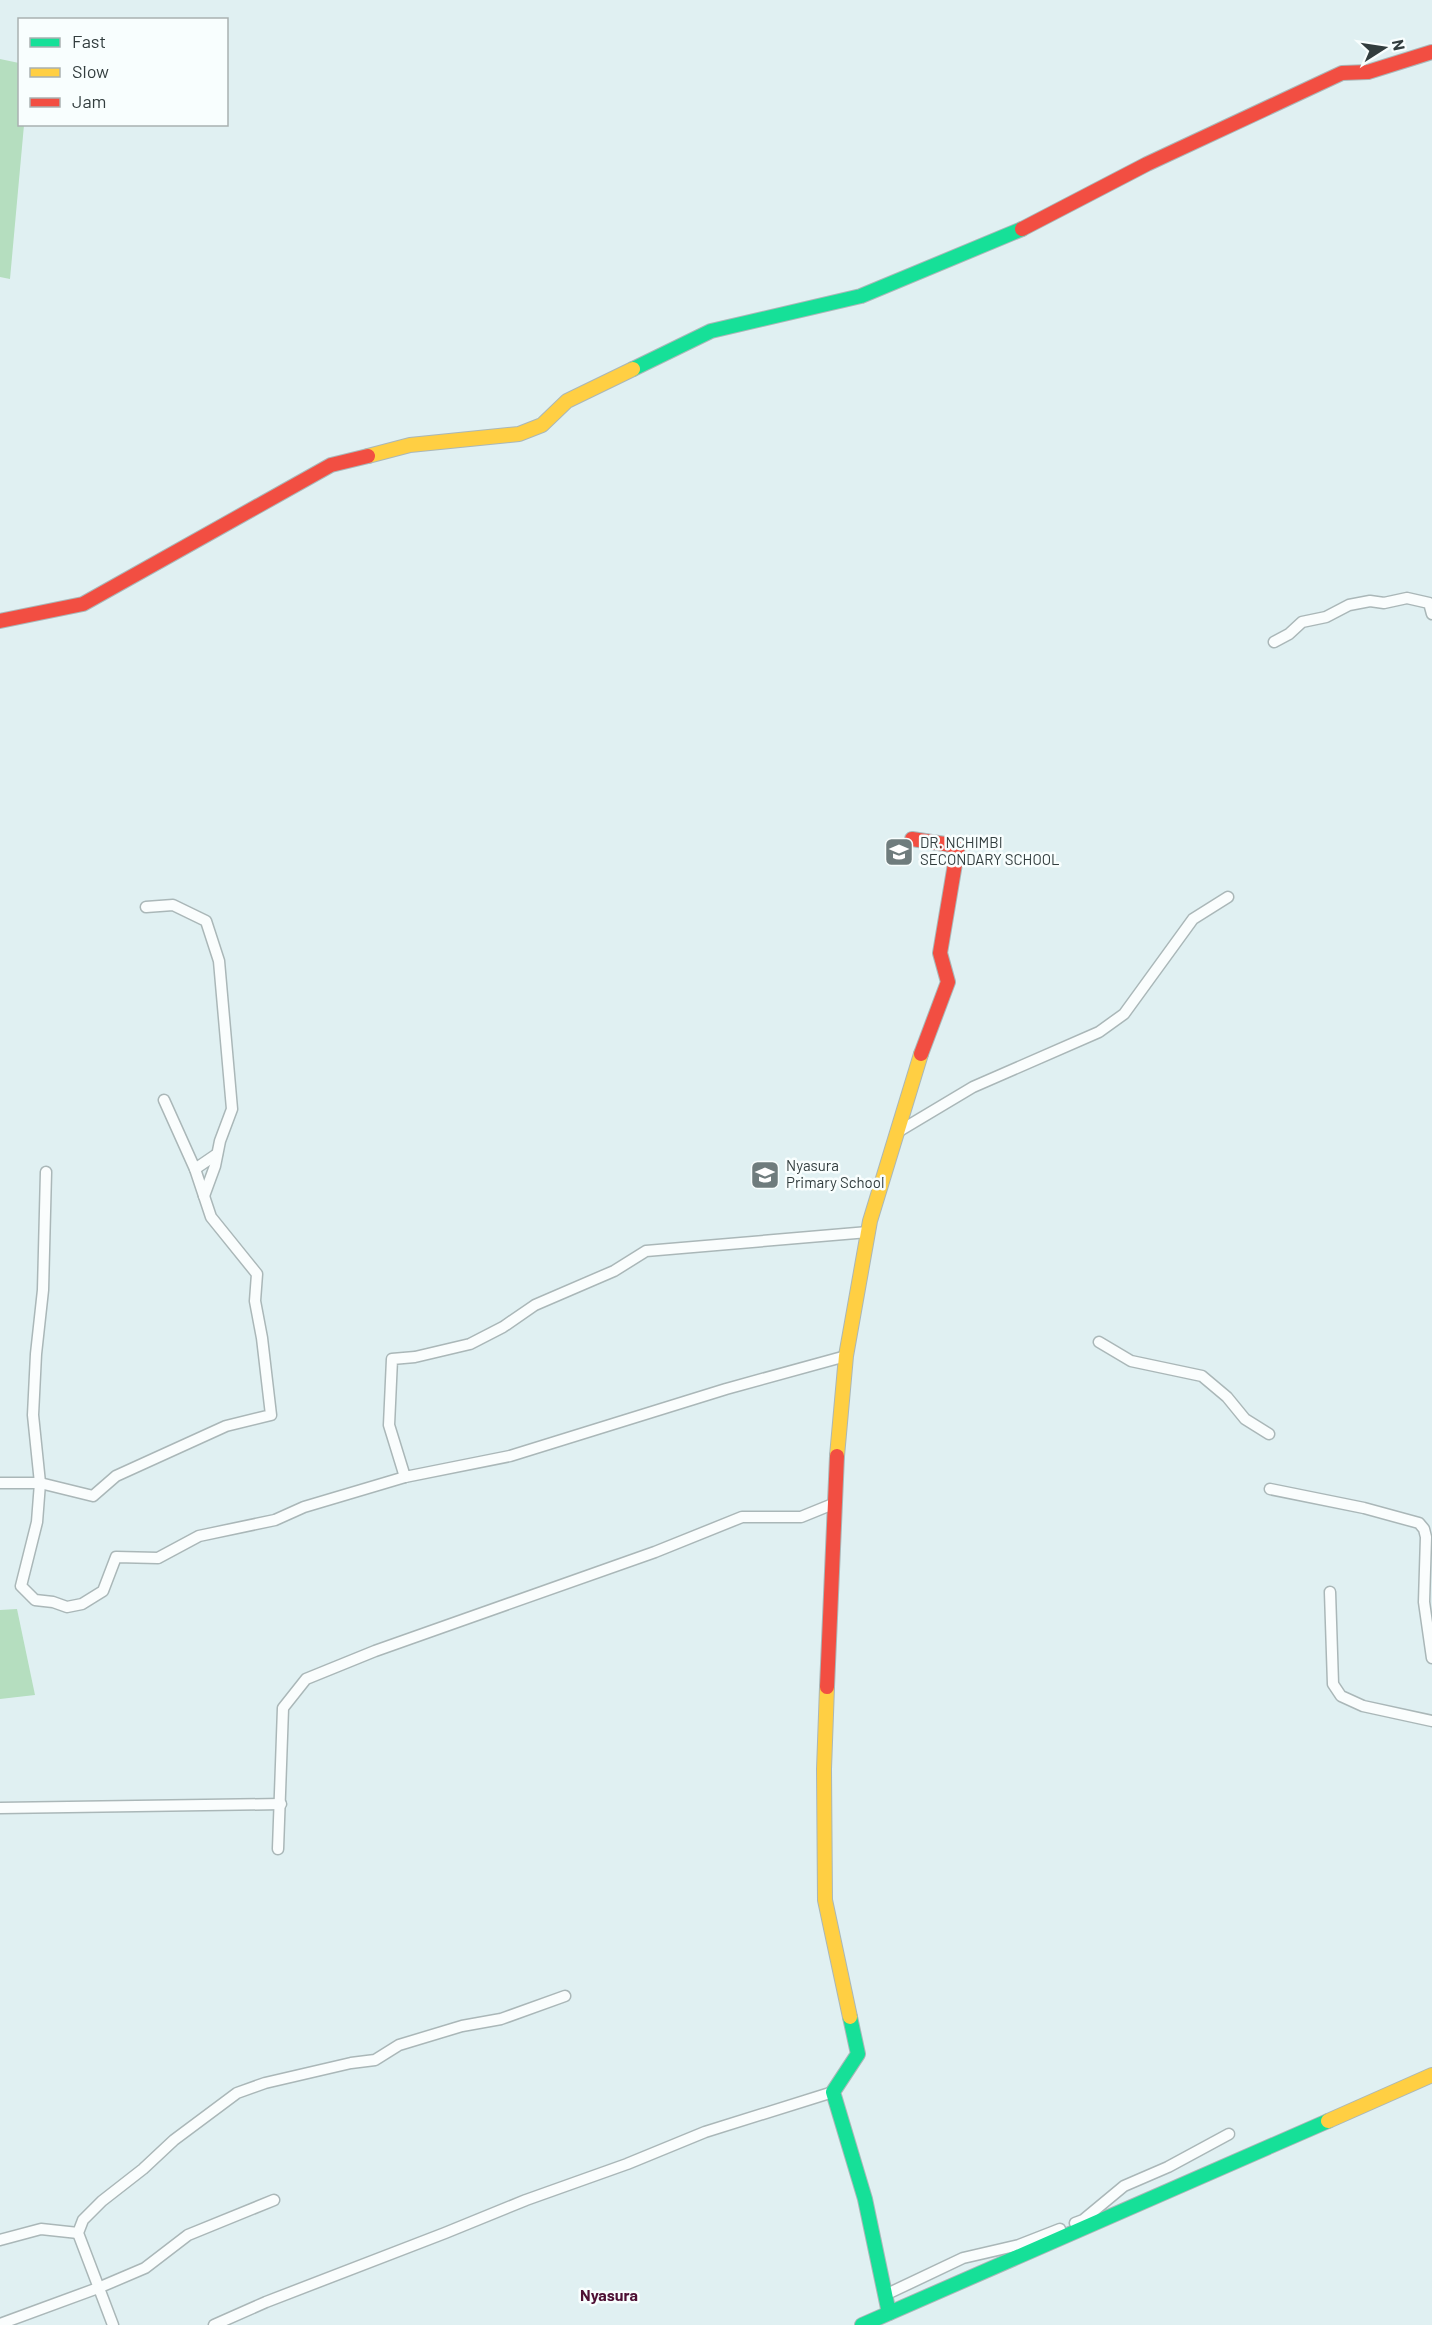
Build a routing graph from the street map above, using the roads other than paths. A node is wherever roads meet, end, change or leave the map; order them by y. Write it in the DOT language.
graph roads {
  1 [pos="1432,51"];
  2 [pos="1432,614"];
  3 [pos="0,621"];
  4 [pos="1274,642"];
  5 [pos="912,839"];
  6 [pos="1228,897"];
  7 [pos="146,907"];
  8 [pos="164,1100"];
  9 [pos="896,1133"];
  10 [pos="217,1154"];
  11 [pos="195,1169"];
  12 [pos="46,1172"];
  13 [pos="204,1196"];
  14 [pos="868,1232"];
  15 [pos="1099,1342"];
  16 [pos="846,1356"];
  17 [pos="1269,1434"];
  18 [pos="405,1477"];
  19 [pos="0,1483"];
  20 [pos="40,1483"];
  21 [pos="1270,1489"];
  22 [pos="833,1504"];
  23 [pos="1330,1592"];
  24 [pos="1432,1658"];
  25 [pos="1432,1721"];
  26 [pos="281,1804"];
  27 [pos="0,1808"];
  28 [pos="278,1849"];
  29 [pos="565,1996"];
  30 [pos="1432,2075"];
  31 [pos="833,2092"];
  32 [pos="1229,2134"];
  33 [pos="274,2200"];
  34 [pos="78,2234"];
  35 [pos="0,2240"];
  36 [pos="98,2288"];
  37 [pos="885,2295"];
  38 [pos="889,2313"];
  39 [pos="0,2324"];
  40 [pos="112,2325"];
  41 [pos="214,2325"];
  42 [pos="862,2325"];
  1 -- 3 [label="main road"];
  2 -- 4 [label="street"];
  5 -- 9 [label="main road"];
  6 -- 9 [label="street"];
  7 -- 10 [label="street"];
  8 -- 11 [label="street"];
  9 -- 14 [label="main road"];
  10 -- 11 [label="street"];
  10 -- 13 [label="street"];
  11 -- 13 [label="street"];
  12 -- 20 [label="street"];
  13 -- 20 [label="street"];
  14 -- 16 [label="main road"];
  14 -- 18 [label="street"];
  15 -- 17 [label="street"];
  16 -- 18 [label="street"];
  16 -- 22 [label="main road"];
  18 -- 20 [label="street"];
  19 -- 20 [label="street"];
  21 -- 24 [label="street"];
  22 -- 26 [label="street"];
  22 -- 31 [label="main road"];
  23 -- 25 [label="street"];
  26 -- 27 [label="street"];
  26 -- 28 [label="street"];
  29 -- 34 [label="street"];
  30 -- 38 [label="main road"];
  31 -- 37 [label="main road"];
  31 -- 41 [label="street"];
  32 -- 37 [label="street"];
  33 -- 36 [label="street"];
  34 -- 35 [label="street"];
  34 -- 36 [label="street"];
  36 -- 39 [label="street"];
  36 -- 40 [label="street"];
  37 -- 38 [label="main road"];
  38 -- 42 [label="main road"];
}
